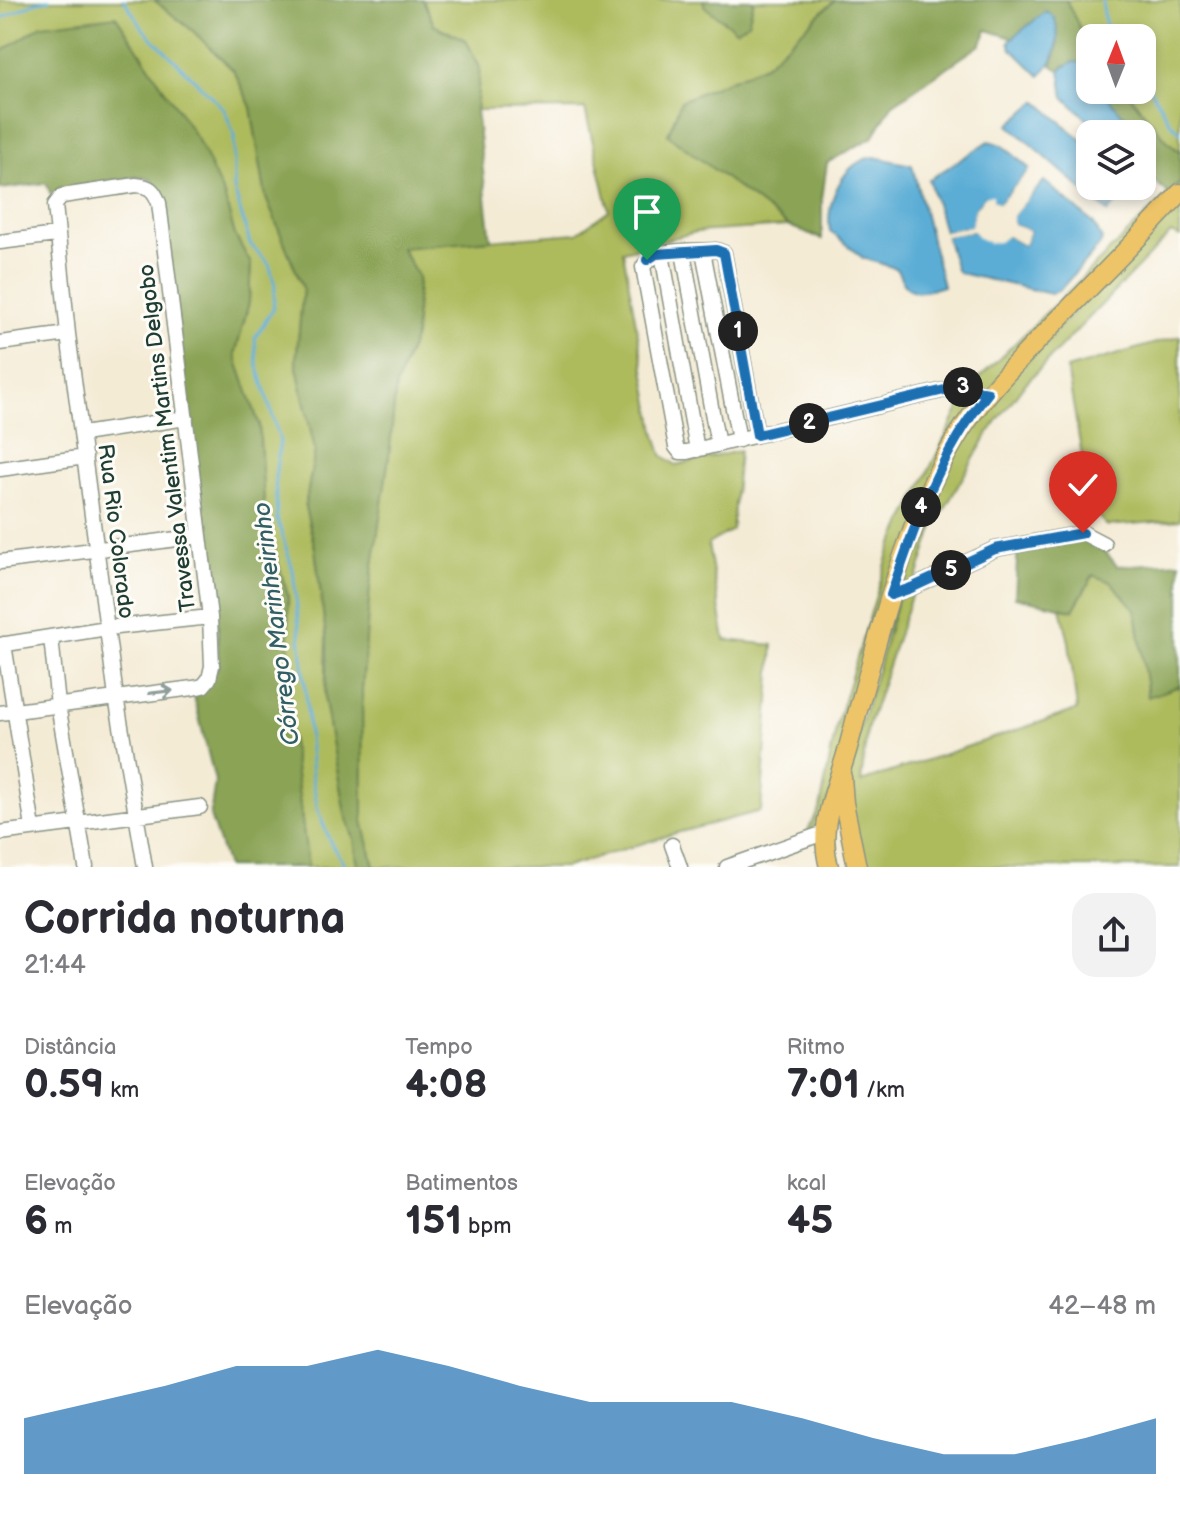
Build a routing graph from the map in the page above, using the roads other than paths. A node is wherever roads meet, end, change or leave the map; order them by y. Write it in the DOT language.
graph roads {
  1 [pos="155,192"];
  2 [pos="1180,193"];
  3 [pos="56,235"];
  4 [pos="0,242"];
  5 [pos="703,251"];
  6 [pos="683,252"];
  7 [pos="662,254"];
  8 [pos="68,334"];
  9 [pos="0,343"];
  10 [pos="988,393"];
  11 [pos="186,418"];
  12 [pos="83,434"];
  13 [pos="757,435"];
  14 [pos="739,440"];
  15 [pos="718,445"];
  16 [pos="697,450"];
  17 [pos="85,457"];
  18 [pos="0,469"];
  19 [pos="200,536"];
  20 [pos="1104,544"];
  21 [pos="97,549"];
  22 [pos="0,562"];
  23 [pos="891,595"];
  24 [pos="210,617"];
  25 [pos="107,628"];
  26 [pos="51,637"];
  27 [pos="2,644"];
  28 [pos="116,697"];
  29 [pos="58,705"];
  30 [pos="7,712"];
  31 [pos="843,766"];
  32 [pos="200,807"];
  33 [pos="137,814"];
  34 [pos="79,823"];
  35 [pos="33,828"];
  36 [pos="0,833"];
  37 [pos="824,833"];
  38 [pos="672,845"];
  39 [pos="751,863"];
  40 [pos="86,867"];
  41 [pos="145,867"];
  42 [pos="680,867"];
  43 [pos="727,867"];
  44 [pos="829,867"];
  45 [pos="857,867"];
  1 -- 3 [label="street, Rua Rio Colorado"];
  1 -- 11 [label="street, Travessa Valentim Martins Delgobo"];
  2 -- 10 [label="main road"];
  3 -- 4 [label="street"];
  3 -- 8 [label="street, Rua Rio Colorado"];
  5 -- 6 [label="street"];
  5 -- 13 [label="street"];
  5 -- 14 [label="street"];
  6 -- 7 [label="street"];
  6 -- 15 [label="street"];
  7 -- 16 [label="street"];
  7 -- 16 [label="street"];
  8 -- 9 [label="street"];
  8 -- 12 [label="street, Rua Rio Colorado"];
  10 -- 13 [label="street"];
  10 -- 23 [label="main road"];
  11 -- 12 [label="street"];
  11 -- 19 [label="street, Travessa Valentim Martins Delgobo"];
  12 -- 17 [label="street, Rua Rio Colorado"];
  13 -- 14 [label="street"];
  14 -- 15 [label="street"];
  15 -- 16 [label="street"];
  17 -- 18 [label="street"];
  17 -- 21 [label="street, Rua Rio Colorado"];
  19 -- 21 [label="street"];
  19 -- 24 [label="street, Travessa Valentim Martins Delgobo"];
  20 -- 23 [label="street"];
  21 -- 22 [label="street"];
  21 -- 25 [label="street, Rua Rio Colorado"];
  23 -- 31 [label="main road"];
  24 -- 25 [label="street"];
  28 -- 24 [label="street, Travessa Valentim Martins Delgobo, one-way"];
  25 -- 26 [label="street"];
  25 -- 28 [label="street, Rua Rio Colorado"];
  26 -- 27 [label="street"];
  26 -- 29 [label="street"];
  27 -- 30 [label="street"];
  28 -- 29 [label="street"];
  28 -- 33 [label="street, Rua Rio Colorado"];
  29 -- 30 [label="street"];
  29 -- 34 [label="street"];
  30 -- 35 [label="street"];
  31 -- 37 [label="main road"];
  31 -- 45 [label="main road"];
  32 -- 33 [label="street"];
  33 -- 34 [label="street"];
  33 -- 41 [label="street, Rua Rio Colorado"];
  34 -- 35 [label="street"];
  34 -- 40 [label="street"];
  35 -- 36 [label="street"];
  37 -- 39 [label="street"];
  37 -- 44 [label="main road"];
  38 -- 42 [label="street"];
  39 -- 43 [label="street"];
}
